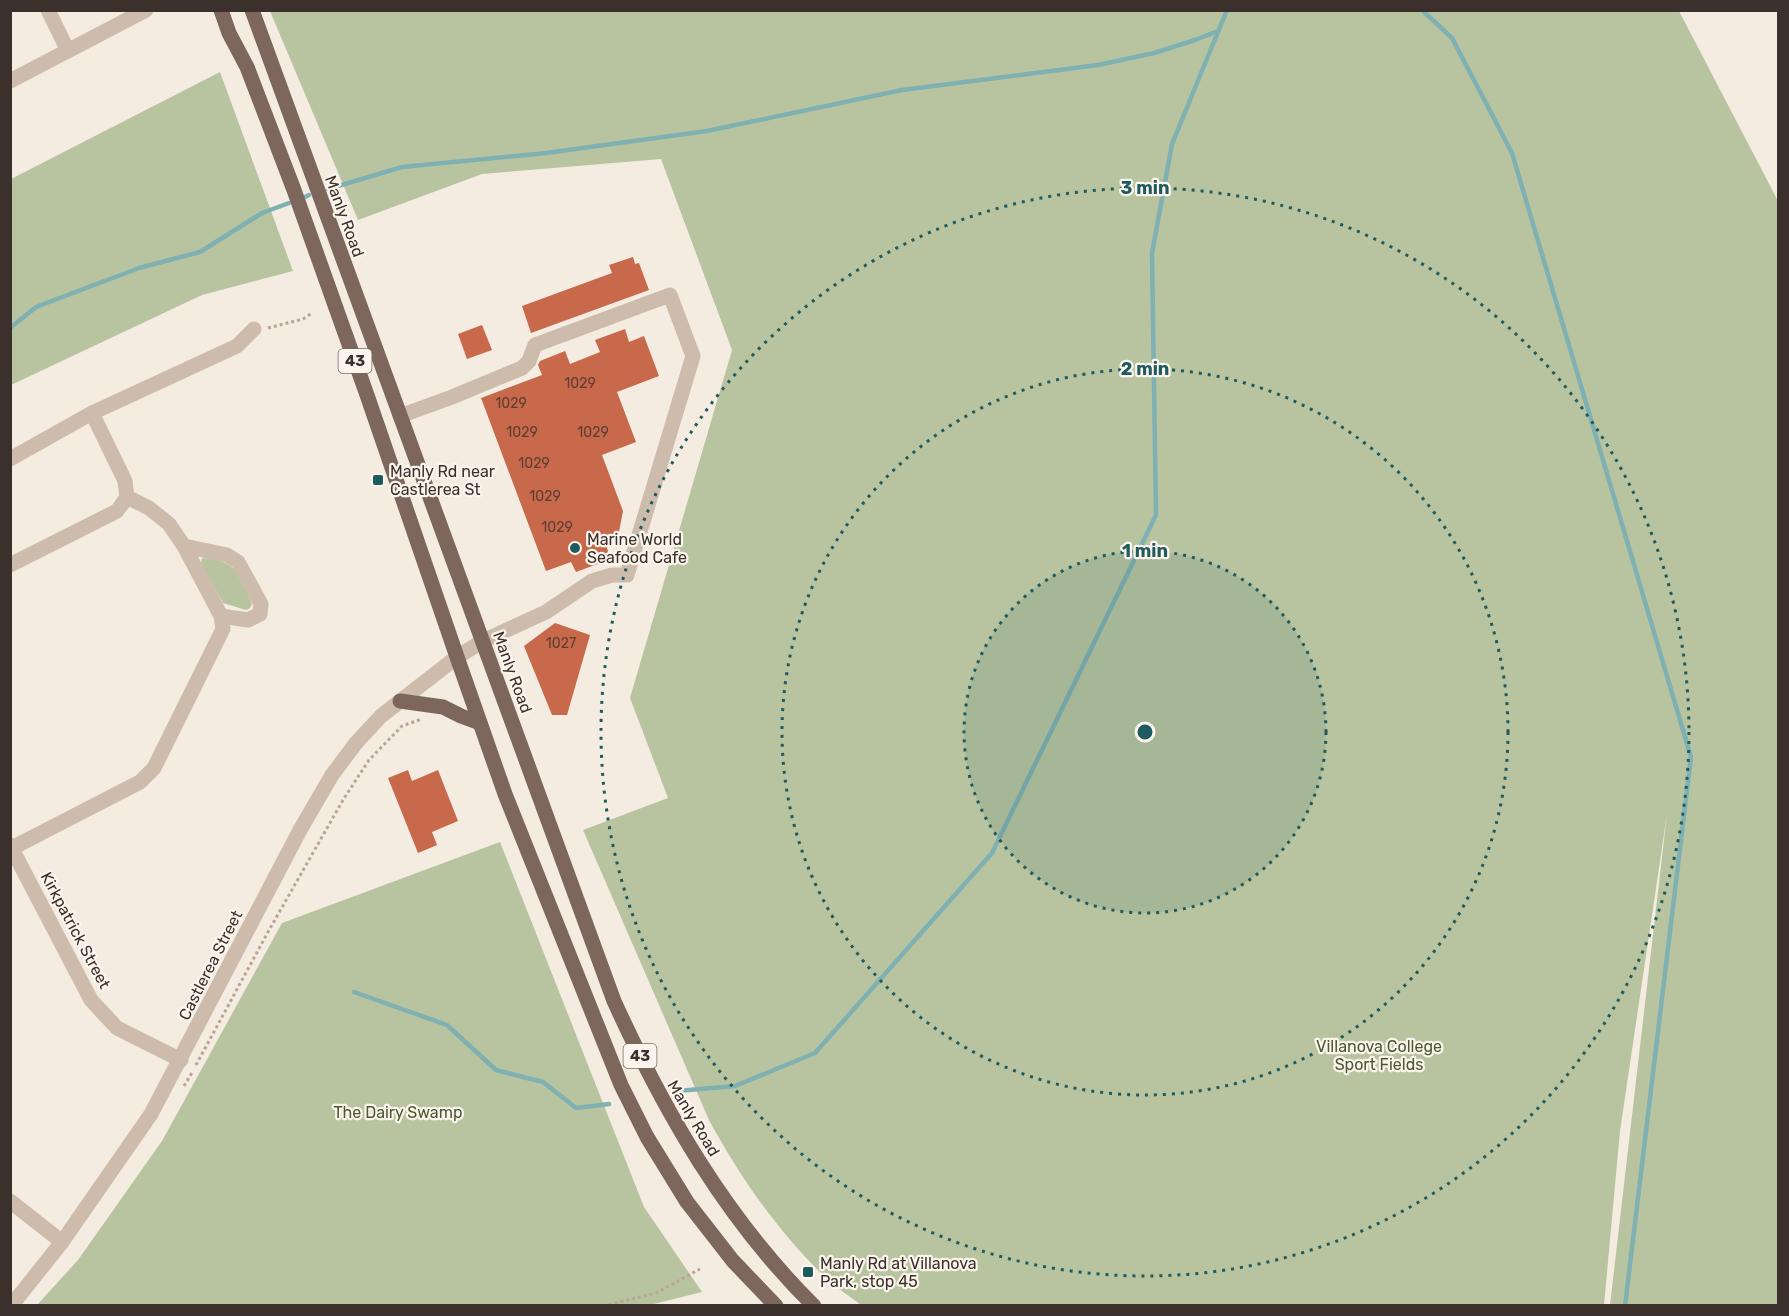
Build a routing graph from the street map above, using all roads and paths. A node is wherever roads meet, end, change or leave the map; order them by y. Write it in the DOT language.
graph roads {
  1 [pos="48,10"];
  2 [pos="146,10"];
  3 [pos="221,10"];
  4 [pos="252,10"];
  5 [pos="68,51"];
  6 [pos="10,81"];
  7 [pos="312,314"];
  8 [pos="254,329"];
  9 [pos="92,413"];
  10 [pos="399,416"];
  11 [pos="10,459"];
  12 [pos="127,497"];
  13 [pos="184,546"];
  14 [pos="10,565"];
  15 [pos="221,616"];
  16 [pos="483,641"];
  17 [pos="457,657"];
  18 [pos="400,701"];
  19 [pos="425,719"];
  20 [pos="480,723"];
  21 [pos="11,847"];
  22 [pos="181,1060"];
  23 [pos="179,1094"];
  24 [pos="10,1201"];
  25 [pos="62,1242"];
  26 [pos="700,1269"];
  27 [pos="11,1305"];
  28 [pos="603,1305"];
  29 [pos="776,1305"];
  30 [pos="814,1305"];
  1 -- 5 [label="street"];
  2 -- 5 [label="street"];
  3 -- 17 [label="main road, 43"];
  4 -- 10 [label="main road, Manly Road / 43"];
  5 -- 6 [label="street"];
  7 -- 8 [label="path"];
  8 -- 9 [label="street"];
  9 -- 11 [label="street"];
  9 -- 12 [label="street"];
  10 -- 16 [label="main road, Manly Road / 43"];
  10 -- 16 [label="street, Castlerea Street"];
  12 -- 13 [label="street"];
  12 -- 14 [label="street"];
  13 -- 15 [label="street"];
  13 -- 15 [label="street"];
  15 -- 21 [label="street"];
  16 -- 17 [label="street, Castlerea Street"];
  16 -- 30 [label="main road, Manly Road / 43"];
  17 -- 18 [label="street, Castlerea Street"];
  17 -- 20 [label="main road, 43"];
  18 -- 20 [label="main road"];
  18 -- 22 [label="street, Castlerea Street"];
  19 -- 23 [label="path"];
  20 -- 29 [label="main road, 43"];
  21 -- 22 [label="street, Kirkpatrick Street"];
  22 -- 25 [label="street, Castlerea Street"];
  24 -- 25 [label="street"];
  25 -- 27 [label="street, Castlerea Street"];
  26 -- 28 [label="path"];
}
